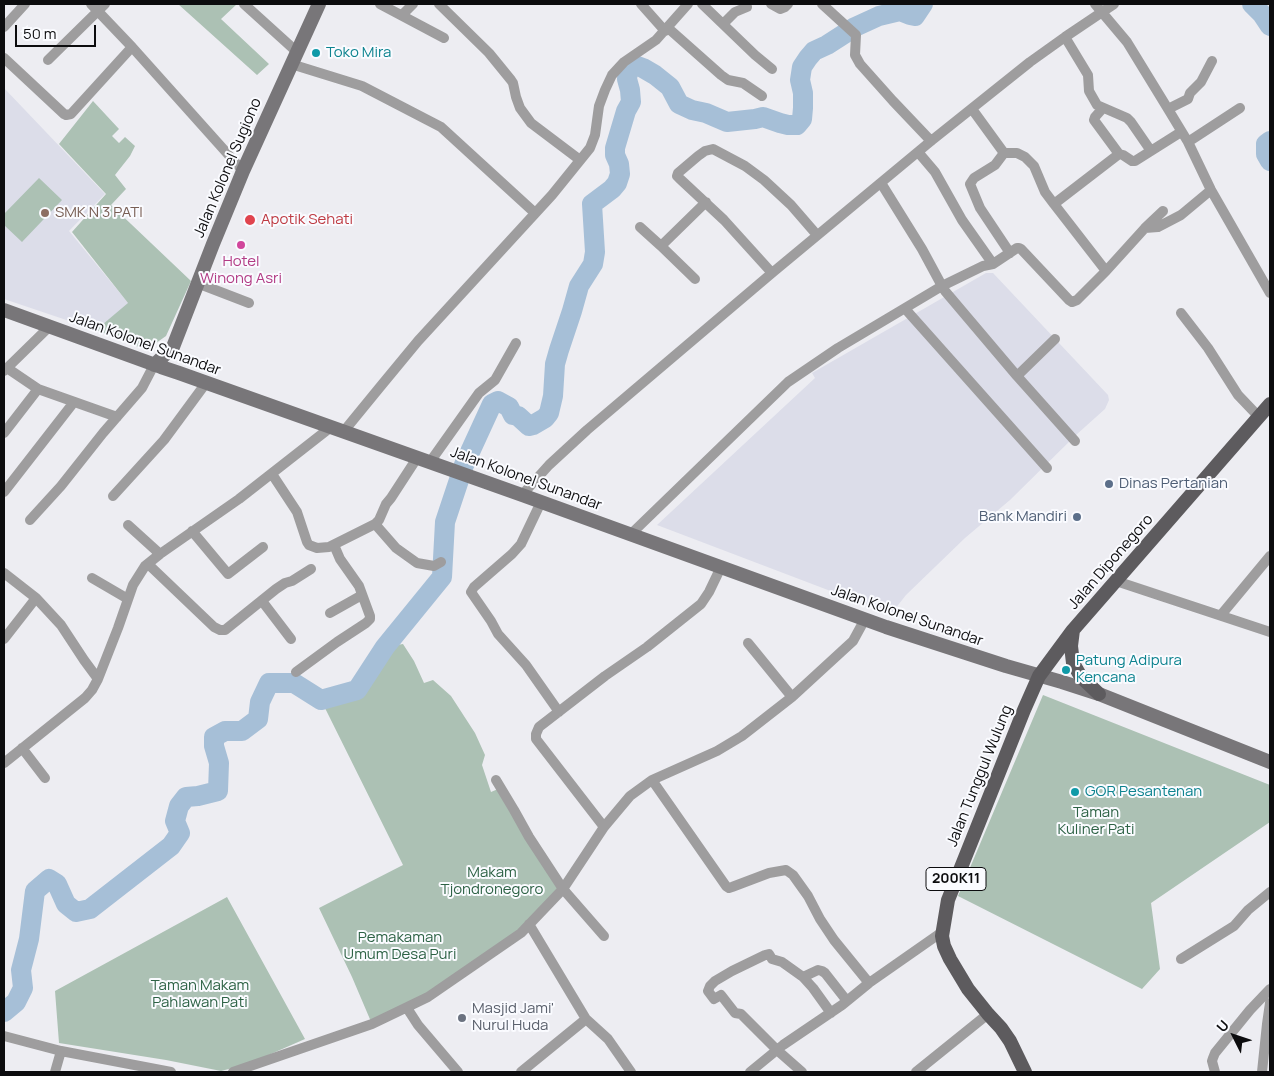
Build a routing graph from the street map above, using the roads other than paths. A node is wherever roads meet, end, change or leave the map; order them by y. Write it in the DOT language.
graph roads {
  1 [pos="25,4"];
  2 [pos="244,4"];
  3 [pos="319,4"];
  4 [pos="380,4"];
  5 [pos="413,4"];
  6 [pos="439,4"];
  7 [pos="641,4"];
  8 [pos="688,4"];
  9 [pos="702,4"];
  10 [pos="771,4"];
  11 [pos="788,4"];
  12 [pos="822,4"];
  13 [pos="1095,4"];
  14 [pos="1114,4"];
  15 [pos="98,6"];
  16 [pos="747,7"];
  17 [pos="1102,12"];
  18 [pos="402,15"];
  19 [pos="723,24"];
  20 [pos="4,27"];
  21 [pos="666,30"];
  22 [pos="1065,37"];
  23 [pos="444,38"];
  24 [pos="132,47"];
  25 [pos="4,58"];
  26 [pos="294,58"];
  27 [pos="48,60"];
  28 [pos="1212,61"];
  29 [pos="772,69"];
  30 [pos="762,96"];
  31 [pos="1103,108"];
  32 [pos="1240,108"];
  33 [pos="972,109"];
  34 [pos="1168,109"];
  35 [pos="1181,132"];
  36 [pos="931,141"];
  37 [pos="1188,142"];
  38 [pos="1151,151"];
  39 [pos="918,152"];
  40 [pos="1004,153"];
  41 [pos="1119,154"];
  42 [pos="580,160"];
  43 [pos="244,171"];
  44 [pos="881,182"];
  45 [pos="1211,190"];
  46 [pos="706,202"];
  47 [pos="1054,204"];
  48 [pos="1163,211"];
  49 [pos="535,213"];
  50 [pos="640,227"];
  51 [pos="1145,228"];
  52 [pos="817,235"];
  53 [pos="661,246"];
  54 [pos="1010,253"];
  55 [pos="993,264"];
  56 [pos="1106,271"];
  57 [pos="772,273"];
  58 [pos="695,279"];
  59 [pos="197,283"];
  60 [pos="944,289"];
  61 [pos="1270,293"];
  62 [pos="249,303"];
  63 [pos="4,310"];
  64 [pos="908,312"];
  65 [pos="1181,313"];
  66 [pos="49,327"];
  67 [pos="1055,339"];
  68 [pos="516,343"];
  69 [pos="172,347"];
  70 [pos="154,365"];
  71 [pos="5,370"];
  72 [pos="179,373"];
  73 [pos="1017,376"];
  74 [pos="206,383"];
  75 [pos="38,389"];
  76 [pos="74,402"];
  77 [pos="1270,404"];
  78 [pos="117,417"];
  79 [pos="1259,417"];
  80 [pos="337,429"];
  81 [pos="4,433"];
  82 [pos="1075,440"];
  83 [pos="423,460"];
  84 [pos="1046,468"];
  85 [pos="272,474"];
  86 [pos="4,492"];
  87 [pos="522,495"];
  88 [pos="113,496"];
  89 [pos="541,502"];
  90 [pos="30,520"];
  91 [pos="375,524"];
  92 [pos="128,525"];
  93 [pos="192,531"];
  94 [pos="631,534"];
  95 [pos="334,545"];
  96 [pos="263,546"];
  97 [pos="160,554"];
  98 [pos="1270,556"];
  99 [pos="148,564"];
  100 [pos="434,564"];
  101 [pos="721,567"];
  102 [pos="311,569"];
  103 [pos="4,573"];
  104 [pos="92,578"];
  105 [pos="1116,581"];
  106 [pos="362,595"];
  107 [pos="36,598"];
  108 [pos="128,599"];
  109 [pos="262,601"];
  110 [pos="330,613"];
  111 [pos="1221,615"];
  112 [pos="865,619"];
  113 [pos="1073,630"];
  114 [pos="1270,632"];
  115 [pos="4,639"];
  116 [pos="291,640"];
  117 [pos="748,643"];
  118 [pos="296,672"];
  119 [pos="1039,676"];
  120 [pos="98,679"];
  121 [pos="1099,694"];
  122 [pos="792,697"];
  123 [pos="559,712"];
  124 [pos="22,748"];
  125 [pos="1270,762"];
  126 [pos="4,763"];
  127 [pos="45,778"];
  128 [pos="496,780"];
  129 [pos="652,780"];
  130 [pos="604,827"];
  131 [pos="563,889"];
  132 [pos="1270,892"];
  133 [pos="529,924"];
  134 [pos="942,932"];
  135 [pos="604,936"];
  136 [pos="1181,959"];
  137 [pos="804,977"];
  138 [pos="869,983"];
  139 [pos="1270,989"];
  140 [pos="847,1001"];
  141 [pos="1270,1003"];
  142 [pos="407,1008"];
  143 [pos="832,1013"];
  144 [pos="988,1014"];
  145 [pos="586,1019"];
  146 [pos="4,1036"];
  147 [pos="777,1050"];
  148 [pos="61,1051"];
  149 [pos="55,1072"];
  150 [pos="171,1072"];
  151 [pos="233,1072"];
  152 [pos="458,1072"];
  153 [pos="521,1072"];
  154 [pos="631,1072"];
  155 [pos="750,1072"];
  156 [pos="802,1072"];
  157 [pos="916,1072"];
  158 [pos="1025,1072"];
  159 [pos="1216,1072"];
  160 [pos="1262,1072"];
  1 -- 20 [label="street"];
  2 -- 26 [label="street"];
  3 -- 26 [label="main road, Jalan Kolonel Sugiono"];
  4 -- 18 [label="street"];
  5 -- 18 [label="street"];
  6 -- 42 [label="street"];
  7 -- 21 [label="street"];
  8 -- 21 [label="street"];
  9 -- 19 [label="street"];
  10 -- 11 [label="street"];
  12 -- 36 [label="street"];
  13 -- 17 [label="street"];
  14 -- 17 [label="street"];
  15 -- 24 [label="street"];
  15 -- 27 [label="street"];
  16 -- 19 [label="street"];
  17 -- 22 [label="street"];
  17 -- 34 [label="street"];
  18 -- 23 [label="street"];
  19 -- 29 [label="street"];
  21 -- 30 [label="street"];
  21 -- 42 [label="street"];
  22 -- 31 [label="street"];
  22 -- 33 [label="street"];
  24 -- 25 [label="street"];
  24 -- 43 [label="street"];
  26 -- 43 [label="main road, Jalan Kolonel Sugiono"];
  26 -- 49 [label="street"];
  28 -- 34 [label="street"];
  31 -- 38 [label="street"];
  31 -- 41 [label="street"];
  32 -- 37 [label="street"];
  33 -- 36 [label="street"];
  33 -- 40 [label="street"];
  34 -- 35 [label="street"];
  35 -- 37 [label="street"];
  35 -- 38 [label="street"];
  36 -- 39 [label="street"];
  37 -- 45 [label="street"];
  38 -- 41 [label="street"];
  39 -- 44 [label="street"];
  39 -- 55 [label="street"];
  40 -- 47 [label="street"];
  40 -- 54 [label="street"];
  41 -- 47 [label="street"];
  42 -- 49 [label="street"];
  43 -- 59 [label="main road, Jalan Kolonel Sugiono"];
  44 -- 52 [label="street"];
  44 -- 60 [label="street"];
  45 -- 51 [label="street"];
  45 -- 61 [label="street"];
  46 -- 52 [label="street"];
  46 -- 53 [label="street"];
  46 -- 57 [label="street"];
  47 -- 56 [label="street"];
  48 -- 51 [label="street"];
  49 -- 80 [label="street"];
  50 -- 53 [label="street"];
  51 -- 56 [label="street"];
  52 -- 57 [label="street"];
  53 -- 58 [label="street"];
  54 -- 55 [label="street"];
  54 -- 56 [label="street"];
  55 -- 60 [label="street"];
  57 -- 87 [label="street"];
  59 -- 62 [label="street"];
  59 -- 69 [label="main road, Jalan Kolonel Sugiono"];
  60 -- 73 [label="street"];
  60 -- 94 [label="street"];
  63 -- 66 [label="main road, Jalan Kolonel Sunandar"];
  64 -- 84 [label="street"];
  65 -- 79 [label="street"];
  66 -- 70 [label="main road, Jalan Kolonel Sunandar"];
  66 -- 71 [label="street"];
  67 -- 73 [label="street"];
  68 -- 83 [label="street"];
  69 -- 70 [label="main road, Jalan Kolonel Sugiono"];
  69 -- 72 [label="main road"];
  70 -- 72 [label="main road, Jalan Kolonel Sunandar"];
  70 -- 78 [label="street"];
  71 -- 75 [label="street"];
  72 -- 74 [label="main road, Jalan Kolonel Sunandar"];
  73 -- 82 [label="street"];
  74 -- 80 [label="main road, Jalan Kolonel Sunandar"];
  74 -- 88 [label="street"];
  75 -- 76 [label="street"];
  75 -- 81 [label="street"];
  76 -- 78 [label="street"];
  76 -- 86 [label="street"];
  77 -- 79 [label="main road, Jalan Diponegoro"];
  78 -- 90 [label="street"];
  79 -- 105 [label="main road, Jalan Diponegoro"];
  80 -- 83 [label="main road, Jalan Kolonel Sunandar"];
  80 -- 85 [label="street"];
  83 -- 87 [label="main road, Jalan Kolonel Sunandar"];
  83 -- 91 [label="street"];
  85 -- 93 [label="street"];
  85 -- 95 [label="street"];
  87 -- 89 [label="main road, Jalan Kolonel Sunandar"];
  89 -- 94 [label="main road, Jalan Kolonel Sunandar"];
  89 -- 123 [label="street"];
  91 -- 95 [label="street"];
  91 -- 100 [label="street"];
  92 -- 97 [label="street"];
  93 -- 96 [label="street"];
  93 -- 97 [label="street"];
  94 -- 101 [label="main road, Jalan Kolonel Sunandar"];
  95 -- 106 [label="street"];
  97 -- 99 [label="street"];
  98 -- 111 [label="street"];
  99 -- 108 [label="street"];
  99 -- 109 [label="street"];
  101 -- 112 [label="main road, Jalan Kolonel Sunandar"];
  101 -- 123 [label="street"];
  102 -- 109 [label="street"];
  103 -- 107 [label="street"];
  104 -- 108 [label="street"];
  105 -- 111 [label="street"];
  105 -- 113 [label="main road, Jalan Diponegoro"];
  106 -- 110 [label="street"];
  106 -- 118 [label="street"];
  107 -- 115 [label="street"];
  107 -- 120 [label="street"];
  108 -- 120 [label="street"];
  109 -- 116 [label="street"];
  111 -- 114 [label="street"];
  112 -- 119 [label="main road, Jalan Kolonel Sunandar"];
  112 -- 122 [label="street"];
  113 -- 119 [label="main road, Jalan Diponegoro"];
  113 -- 121 [label="main road"];
  117 -- 122 [label="street"];
  119 -- 121 [label="main road, Jalan Kolonel Sunandar"];
  119 -- 134 [label="main road, Jalan Tunggul Wulung / 200K11"];
  120 -- 124 [label="street"];
  121 -- 125 [label="main road, Jalan Kolonel Sunandar"];
  122 -- 129 [label="street"];
  123 -- 130 [label="street"];
  124 -- 126 [label="street"];
  124 -- 127 [label="street"];
  128 -- 131 [label="street"];
  129 -- 130 [label="street"];
  129 -- 138 [label="street"];
  130 -- 131 [label="street"];
  131 -- 133 [label="street"];
  131 -- 135 [label="street"];
  132 -- 136 [label="street"];
  133 -- 142 [label="street"];
  133 -- 145 [label="street"];
  134 -- 138 [label="street"];
  134 -- 144 [label="main road, Jalan Tunggul Wulung / 200K11"];
  137 -- 140 [label="street"];
  137 -- 143 [label="street"];
  137 -- 147 [label="street"];
  138 -- 140 [label="street"];
  139 -- 159 [label="street"];
  140 -- 143 [label="street"];
  141 -- 160 [label="street"];
  142 -- 151 [label="street"];
  142 -- 152 [label="street"];
  143 -- 147 [label="street"];
  144 -- 157 [label="street"];
  144 -- 158 [label="main road, Jalan Tunggul Wulung / 200K11"];
  145 -- 153 [label="street"];
  145 -- 154 [label="street"];
  146 -- 148 [label="street"];
  147 -- 155 [label="street"];
  147 -- 156 [label="street"];
  148 -- 149 [label="street"];
  148 -- 150 [label="street"];
}
